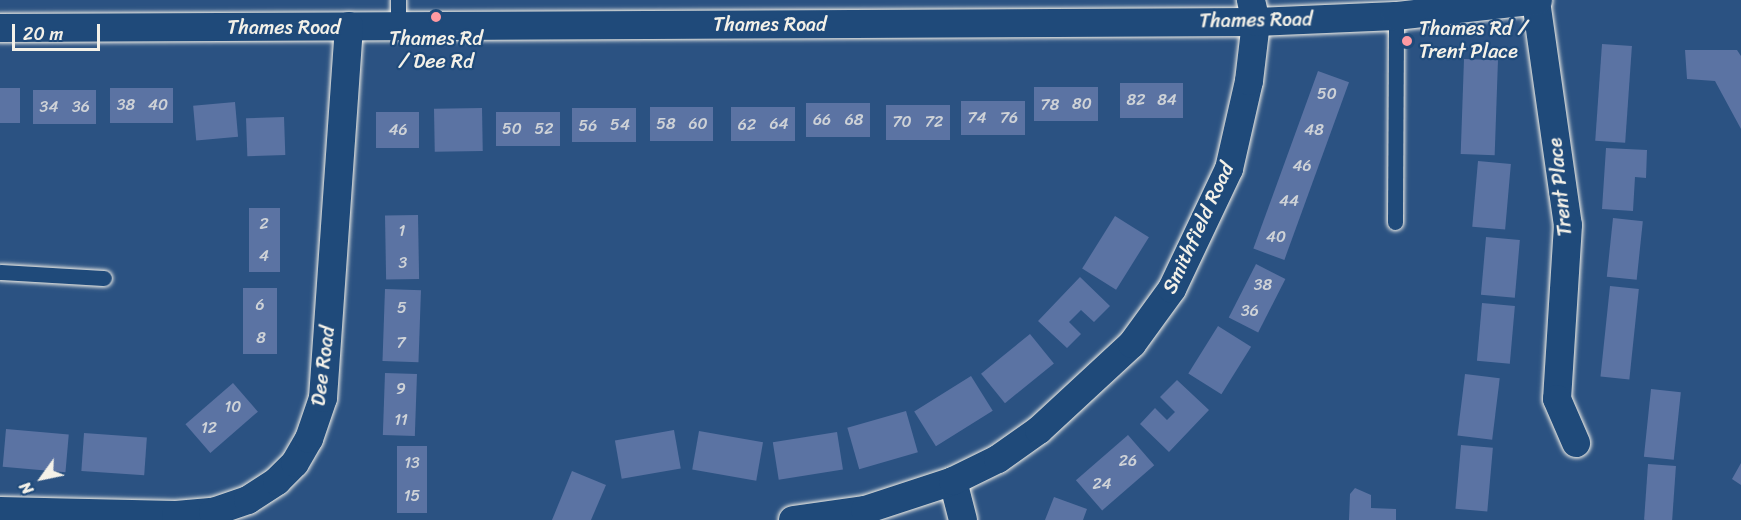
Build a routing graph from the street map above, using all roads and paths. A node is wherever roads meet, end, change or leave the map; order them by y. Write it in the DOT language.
graph roads {
  1 [pos="1537,0"];
  2 [pos="1253,11"];
  3 [pos="398,13"];
  4 [pos="1396,16"];
  5 [pos="349,26"];
  6 [pos="0,28"];
  7 [pos="1395,222"];
  8 [pos="0,272"];
  9 [pos="104,278"];
  10 [pos="1576,444"];
  11 [pos="953,481"];
  12 [pos="0,511"];
  13 [pos="793,520"];
  14 [pos="963,520"];
  1 -- 4 [label="street, Thames Road"];
  1 -- 10 [label="street, Trent Place"];
  2 -- 3 [label="street, Thames Road"];
  2 -- 4 [label="street, Thames Road"];
  2 -- 11 [label="street, Smithfield Road"];
  3 -- 5 [label="street, Thames Road"];
  4 -- 7 [label="lane"];
  5 -- 6 [label="street, Thames Road"];
  5 -- 12 [label="street, Dee Road"];
  8 -- 9 [label="lane"];
  11 -- 13 [label="street, Smithfield Road"];
  11 -- 14 [label="street"];
}
